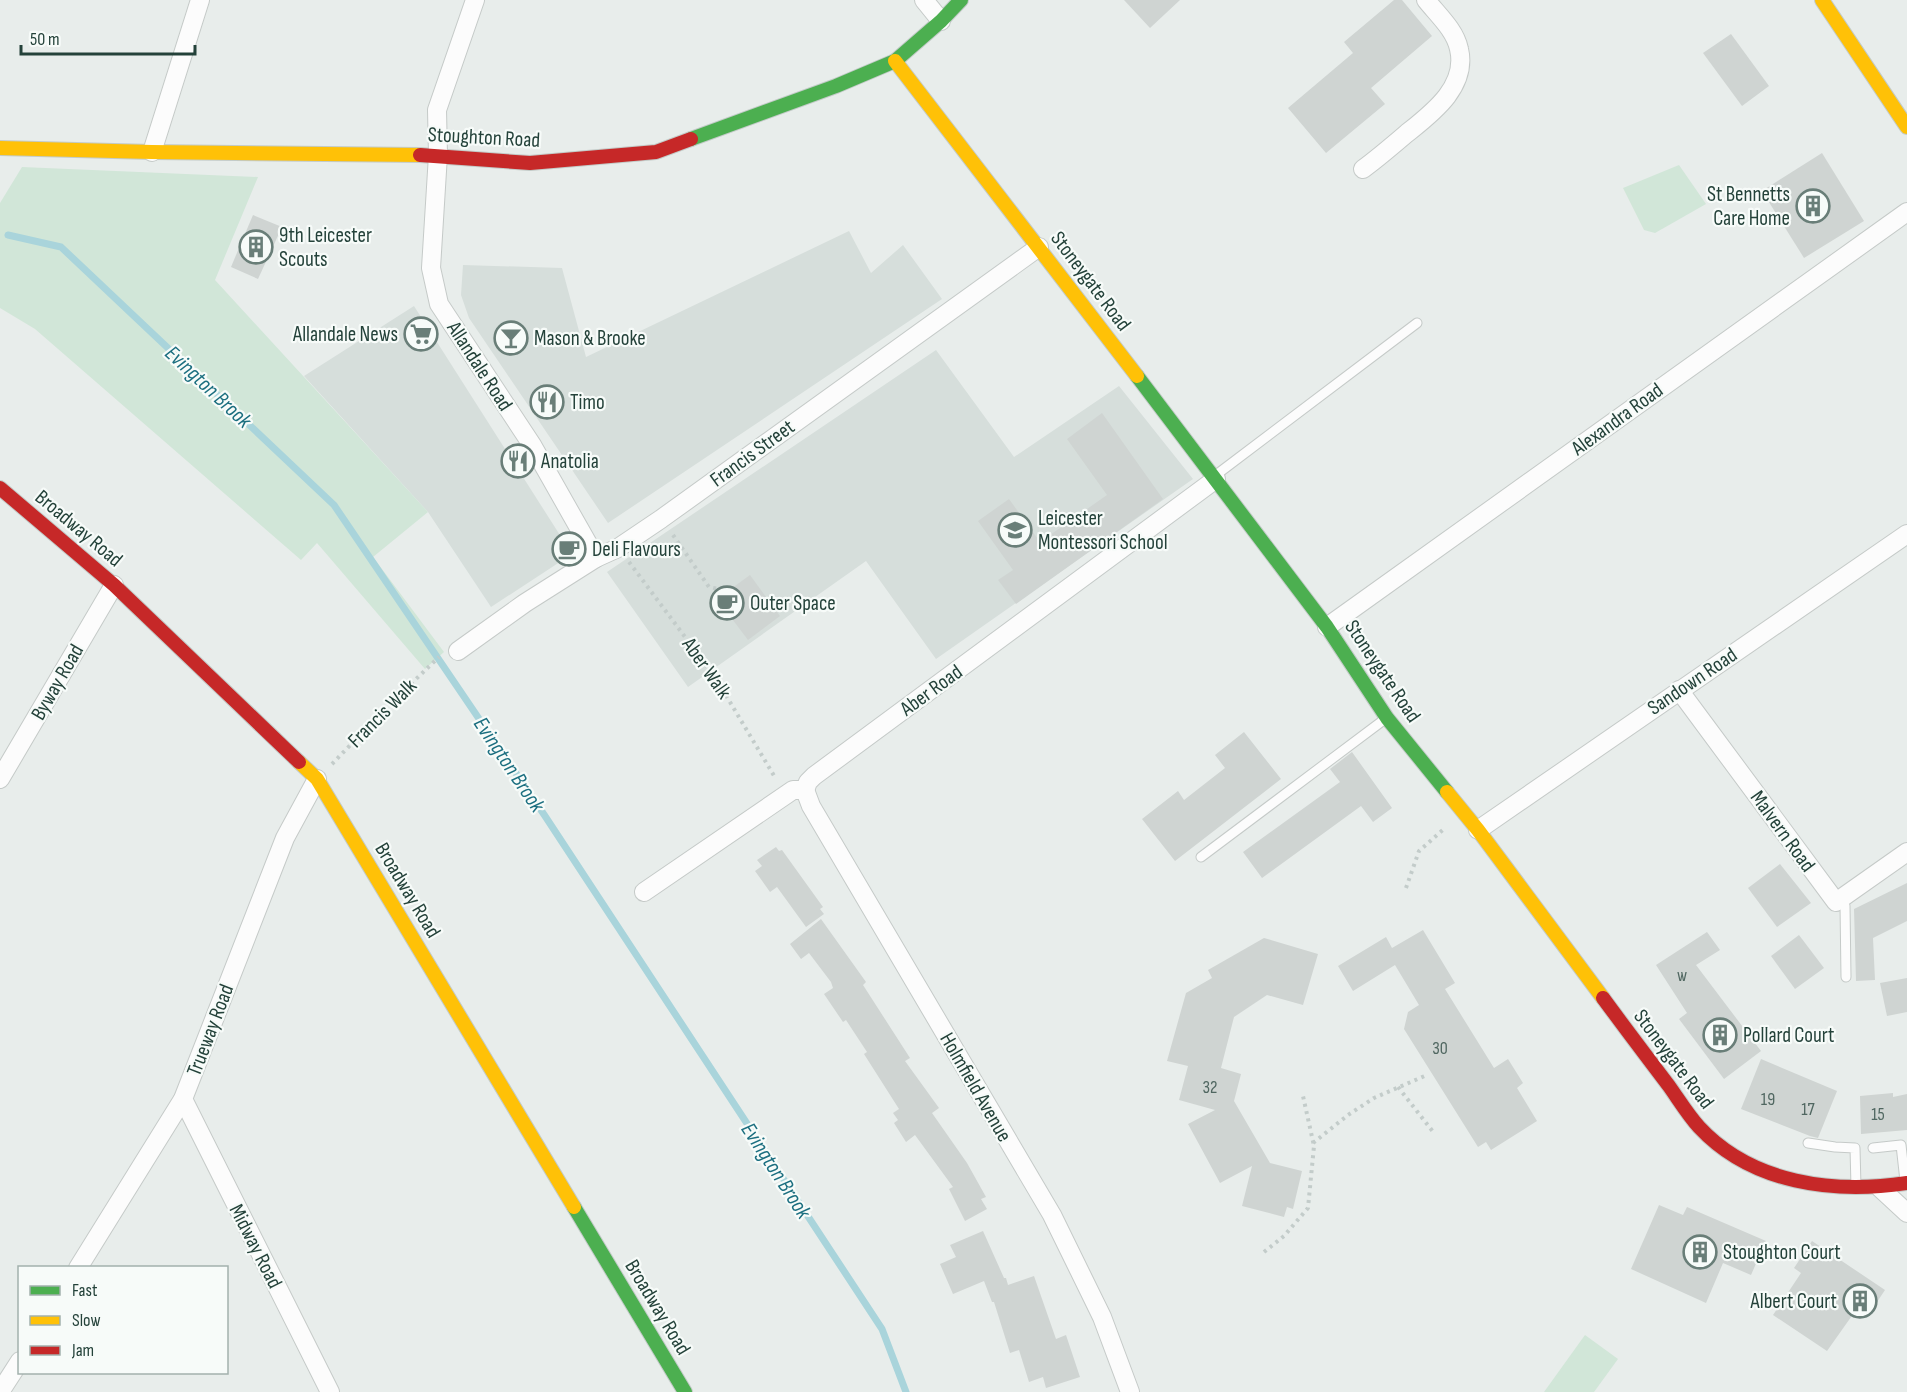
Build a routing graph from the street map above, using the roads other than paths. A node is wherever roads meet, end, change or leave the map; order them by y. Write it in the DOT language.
graph roads {
  1 [pos="200,0"];
  2 [pos="475,0"];
  3 [pos="924,0"];
  4 [pos="961,0"];
  5 [pos="1426,0"];
  6 [pos="1822,0"];
  7 [pos="941,21"];
  8 [pos="895,61"];
  9 [pos="1907,127"];
  10 [pos="0,148"];
  11 [pos="152,152"];
  12 [pos="438,155"];
  13 [pos="1363,169"];
  14 [pos="1907,212"];
  15 [pos="1039,247"];
  16 [pos="1417,322"];
  17 [pos="1215,478"];
  18 [pos="0,488"];
  19 [pos="1907,534"];
  20 [pos="596,558"];
  21 [pos="114,585"];
  22 [pos="1327,627"];
  23 [pos="459,651"];
  24 [pos="1679,690"];
  25 [pos="1387,718"];
  26 [pos="0,779"];
  27 [pos="317,779"];
  28 [pos="805,790"];
  29 [pos="1478,830"];
  30 [pos="1907,852"];
  31 [pos="1201,857"];
  32 [pos="645,892"];
  33 [pos="1840,898"];
  34 [pos="1846,977"];
  35 [pos="183,1099"];
  36 [pos="1808,1143"];
  37 [pos="1873,1148"];
  38 [pos="1906,1183"];
  39 [pos="1880,1188"];
  40 [pos="1856,1189"];
  41 [pos="1907,1213"];
  42 [pos="79,1266"];
  43 [pos="18,1364"];
  44 [pos="0,1392"];
  45 [pos="330,1392"];
  46 [pos="685,1392"];
  47 [pos="1130,1392"];
  1 -- 11 [label="street"];
  2 -- 12 [label="street, Allandale Road"];
  3 -- 7 [label="street"];
  4 -- 7 [label="main road, Stoughton Road"];
  5 -- 13 [label="street"];
  6 -- 9 [label="main road"];
  7 -- 8 [label="main road, Stoughton Road"];
  8 -- 12 [label="main road, Stoughton Road"];
  8 -- 15 [label="main road, Stoneygate Road"];
  10 -- 11 [label="main road, Stoughton Road"];
  11 -- 12 [label="main road, Stoughton Road"];
  12 -- 20 [label="street, Allandale Road"];
  14 -- 22 [label="street, Alexandra Road"];
  15 -- 17 [label="main road, Stoneygate Road"];
  15 -- 20 [label="street, Francis Street"];
  16 -- 17 [label="lane"];
  17 -- 22 [label="main road, Stoneygate Road"];
  17 -- 28 [label="street, Aber Road"];
  18 -- 21 [label="main road, Broadway Road"];
  19 -- 24 [label="street, Sandown Road"];
  20 -- 23 [label="street, Francis Street"];
  21 -- 26 [label="street, Byway Road"];
  21 -- 27 [label="main road, Broadway Road"];
  22 -- 25 [label="main road, Stoneygate Road"];
  24 -- 29 [label="street, Sandown Road"];
  24 -- 33 [label="street, Malvern Road"];
  25 -- 29 [label="main road, Stoneygate Road"];
  25 -- 31 [label="lane"];
  27 -- 35 [label="street, Trueway Road"];
  27 -- 46 [label="main road, Broadway Road"];
  28 -- 32 [label="street"];
  28 -- 47 [label="street, Holmfield Avenue"];
  29 -- 40 [label="main road, Stoneygate Road"];
  30 -- 33 [label="street"];
  33 -- 34 [label="lane"];
  35 -- 42 [label="street, Trueway Road"];
  35 -- 45 [label="street, Midway Road"];
  36 -- 40 [label="lane"];
  37 -- 38 [label="lane"];
  38 -- 39 [label="main road, Stoneygate Road"];
  39 -- 40 [label="main road, Stoneygate Road"];
  39 -- 41 [label="street"];
  43 -- 44 [label="street"];
}
